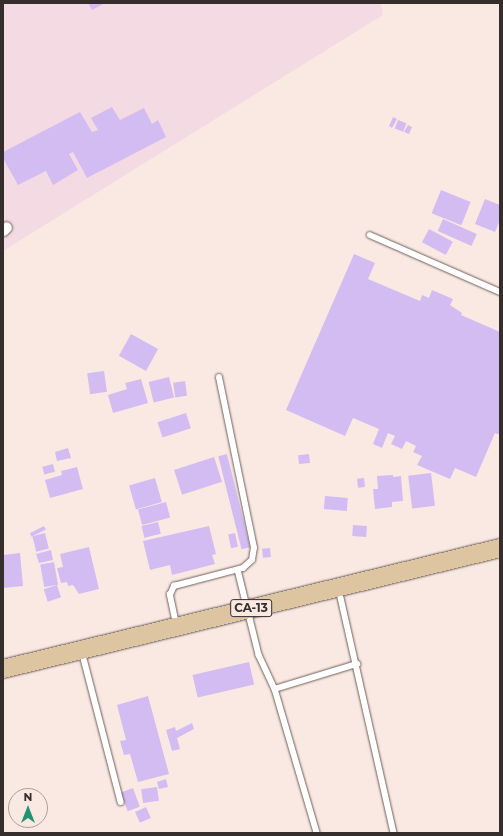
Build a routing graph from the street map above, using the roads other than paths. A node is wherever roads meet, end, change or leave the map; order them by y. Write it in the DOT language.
graph roads {
  1 [pos="370,235"];
  2 [pos="500,292"];
  3 [pos="219,378"];
  4 [pos="500,548"];
  5 [pos="238,570"];
  6 [pos="338,587"];
  7 [pos="248,609"];
  8 [pos="177,626"];
  9 [pos="82,649"];
  10 [pos="357,664"];
  11 [pos="3,669"];
  12 [pos="275,689"];
  13 [pos="121,802"];
  14 [pos="317,833"];
  15 [pos="394,833"];
  1 -- 2 [label="lane"];
  3 -- 5 [label="lane"];
  4 -- 6 [label="main road, CA-13"];
  5 -- 7 [label="lane"];
  5 -- 8 [label="lane"];
  6 -- 7 [label="main road, CA-13"];
  6 -- 10 [label="lane"];
  7 -- 8 [label="main road, CA-13"];
  7 -- 12 [label="lane"];
  8 -- 9 [label="main road, CA-13"];
  9 -- 11 [label="main road, CA-13"];
  9 -- 13 [label="lane"];
  10 -- 12 [label="lane"];
  10 -- 15 [label="lane"];
  12 -- 14 [label="lane"];
}
